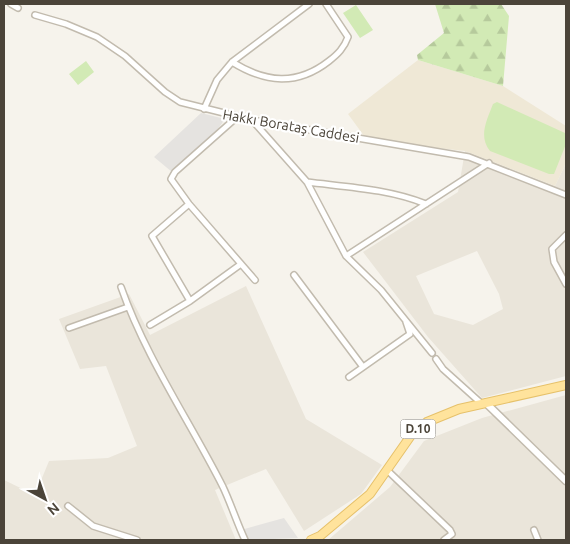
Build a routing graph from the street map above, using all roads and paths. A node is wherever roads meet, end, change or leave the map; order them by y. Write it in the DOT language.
graph roads {
  1 [pos="11,4"];
  2 [pos="309,4"];
  3 [pos="326,4"];
  4 [pos="18,8"];
  5 [pos="35,15"];
  6 [pos="232,62"];
  7 [pos="204,109"];
  8 [pos="237,117"];
  9 [pos="252,120"];
  10 [pos="489,163"];
  11 [pos="307,182"];
  12 [pos="566,195"];
  13 [pos="189,204"];
  14 [pos="426,204"];
  15 [pos="566,235"];
  16 [pos="346,256"];
  17 [pos="241,264"];
  18 [pos="294,275"];
  19 [pos="255,280"];
  20 [pos="566,284"];
  21 [pos="121,287"];
  22 [pos="190,302"];
  23 [pos="128,307"];
  24 [pos="404,316"];
  25 [pos="150,325"];
  26 [pos="69,328"];
  27 [pos="432,353"];
  28 [pos="436,359"];
  29 [pos="362,367"];
  30 [pos="349,377"];
  31 [pos="566,385"];
  32 [pos="484,404"];
  33 [pos="388,471"];
  34 [pos="566,481"];
  35 [pos="68,506"];
  36 [pos="534,530"];
  37 [pos="137,540"];
  38 [pos="245,540"];
  39 [pos="311,540"];
  40 [pos="444,540"];
  41 [pos="538,540"];
  1 -- 4 [label="street"];
  2 -- 6 [label="street"];
  3 -- 6 [label="street"];
  5 -- 7 [label="street, Hakkı Borataş Caddesi"];
  6 -- 7 [label="street"];
  7 -- 8 [label="street, Hakkı Borataş Caddesi"];
  8 -- 9 [label="street, Hakkı Borataş Caddesi"];
  8 -- 13 [label="street"];
  9 -- 10 [label="street, Hakkı Borataş Caddesi"];
  9 -- 11 [label="street"];
  10 -- 12 [label="street, Hakkı Borataş Caddesi"];
  10 -- 14 [label="street"];
  11 -- 14 [label="street"];
  11 -- 16 [label="street"];
  13 -- 17 [label="street"];
  13 -- 22 [label="street"];
  14 -- 16 [label="street"];
  15 -- 20 [label="street"];
  16 -- 24 [label="street"];
  17 -- 19 [label="street"];
  17 -- 22 [label="street"];
  18 -- 29 [label="street"];
  21 -- 23 [label="street"];
  22 -- 25 [label="street"];
  23 -- 26 [label="street"];
  23 -- 38 [label="street"];
  24 -- 27 [label="street"];
  24 -- 29 [label="street"];
  28 -- 32 [label="street"];
  29 -- 30 [label="street"];
  31 -- 32 [label="main road, D.10"];
  32 -- 33 [label="main road, D.10"];
  32 -- 34 [label="street"];
  33 -- 39 [label="main road, D.10"];
  33 -- 40 [label="street"];
  35 -- 37 [label="street"];
  36 -- 41 [label="street"];
}
